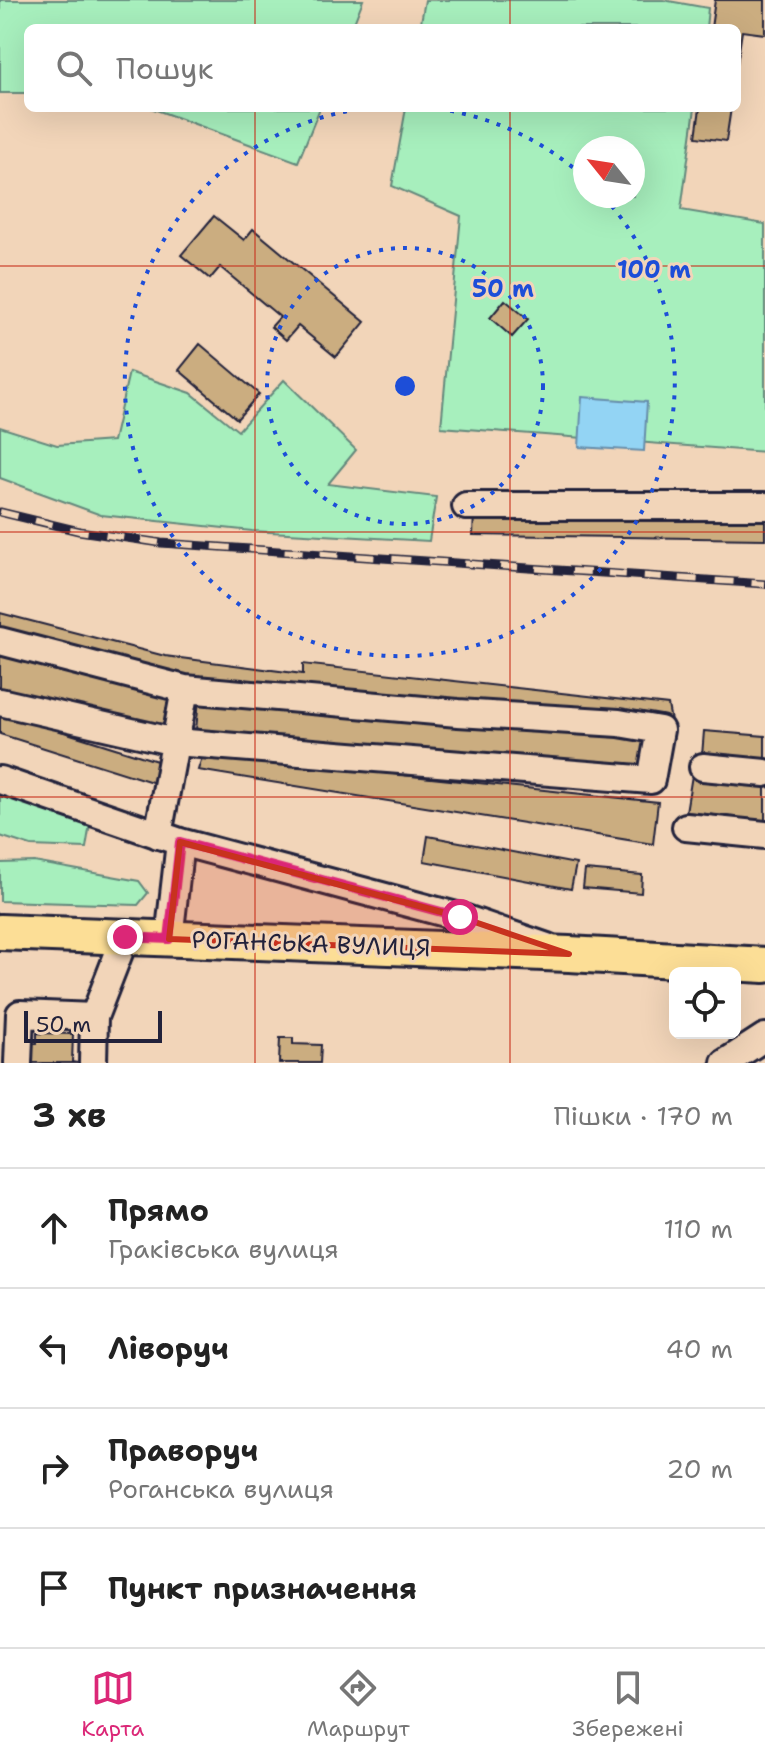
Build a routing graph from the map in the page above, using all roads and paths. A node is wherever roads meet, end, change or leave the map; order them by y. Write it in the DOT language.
graph roads {
  1 [pos="466,506"];
  2 [pos="765,506"];
  3 [pos="0,641"];
  4 [pos="185,689"];
  5 [pos="0,702"];
  6 [pos="175,742"];
  7 [pos="703,767"];
  8 [pos="765,773"];
  9 [pos="0,780"];
  10 [pos="686,827"];
  11 [pos="765,835"];
  12 [pos="169,838"];
  13 [pos="0,932"];
  14 [pos="125,937"];
  15 [pos="169,939"];
  16 [pos="569,954"];
  17 [pos="765,965"];
  18 [pos="10,1014"];
  19 [pos="94,1017"];
  20 [pos="762,1042"];
  21 [pos="18,1063"];
  22 [pos="93,1063"];
  23 [pos="725,1063"];
  1 -- 2 [label="street"];
  3 -- 4 [label="street"];
  4 -- 6 [label="street"];
  4 -- 6 [label="street"];
  5 -- 6 [label="street"];
  6 -- 12 [label="street"];
  7 -- 8 [label="street"];
  9 -- 12 [label="street"];
  10 -- 11 [label="street"];
  12 -- 15 [label="street"];
  12 -- 16 [label="street"];
  13 -- 14 [label="main road, РОГАНСЬКА ВУЛИЦЯ"];
  14 -- 15 [label="main road, РОГАНСЬКА ВУЛИЦЯ"];
  14 -- 19 [label="street"];
  15 -- 16 [label="main road, РОГАНСЬКА ВУЛИЦЯ"];
  16 -- 17 [label="main road, РОГАНСЬКА ВУЛИЦЯ"];
  18 -- 19 [label="street"];
  18 -- 21 [label="street"];
  19 -- 22 [label="street"];
  20 -- 23 [label="street"];
}
